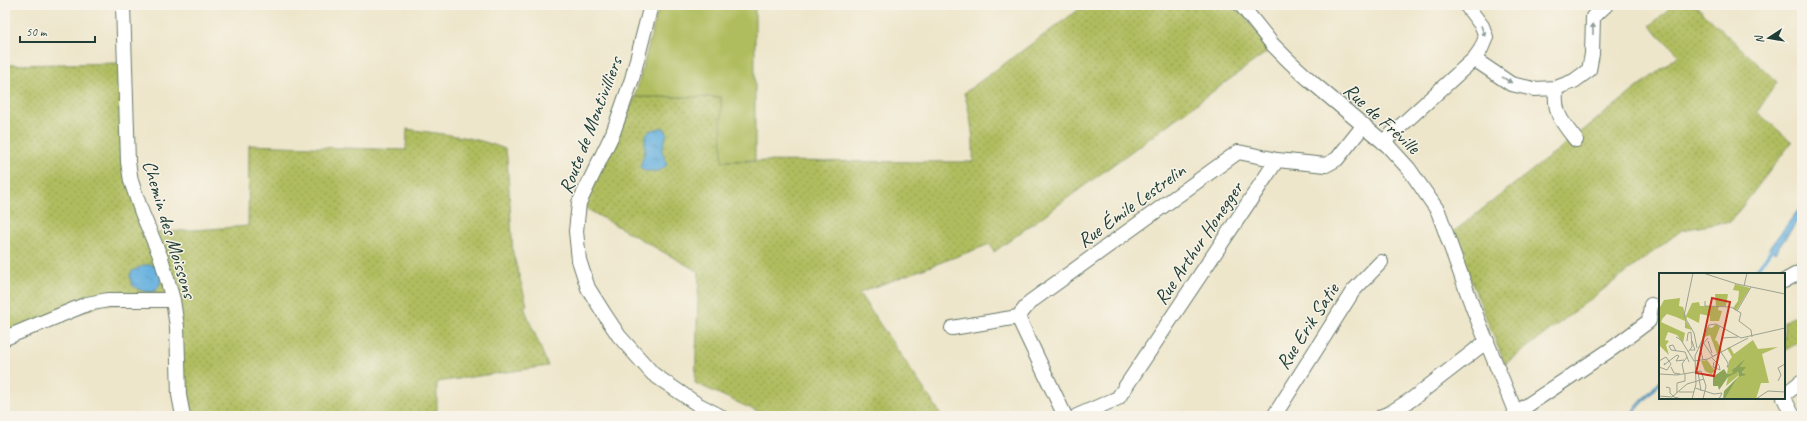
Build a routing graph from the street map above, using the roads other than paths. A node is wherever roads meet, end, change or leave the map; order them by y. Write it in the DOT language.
graph roads {
  1 [pos="123,5"];
  2 [pos="651,5"];
  3 [pos="1242,5"];
  4 [pos="1466,5"];
  5 [pos="1606,5"];
  6 [pos="1474,59"];
  7 [pos="1556,88"];
  8 [pos="1364,125"];
  9 [pos="1576,140"];
  10 [pos="1383,142"];
  11 [pos="1277,160"];
  12 [pos="1381,262"];
  13 [pos="1802,271"];
  14 [pos="1785,280"];
  15 [pos="173,300"];
  16 [pos="1651,304"];
  17 [pos="1018,317"];
  18 [pos="952,328"];
  19 [pos="5,338"];
  20 [pos="1487,341"];
  21 [pos="1802,381"];
  22 [pos="1785,394"];
  23 [pos="1784,399"];
  24 [pos="1517,415"];
  25 [pos="183,416"];
  26 [pos="720,416"];
  27 [pos="1065,416"];
  28 [pos="1077,416"];
  29 [pos="1274,416"];
  30 [pos="1382,416"];
  31 [pos="1793,416"];
  1 -- 15 [label="street, Chemin des Moissons"];
  2 -- 26 [label="street, Route de Montivilliers"];
  3 -- 8 [label="street, Rue de Fréville"];
  4 -- 6 [label="street, one-way"];
  7 -- 5 [label="street, one-way"];
  6 -- 7 [label="street, one-way"];
  6 -- 10 [label="street"];
  7 -- 9 [label="street"];
  8 -- 10 [label="street, Rue de Fréville"];
  8 -- 11 [label="street"];
  10 -- 20 [label="street, Rue de Fréville"];
  11 -- 17 [label="street, Rue Émile Lestrelin"];
  11 -- 28 [label="street, Rue Arthur Honegger"];
  12 -- 29 [label="street, Rue Erik Satie"];
  13 -- 14 [label="street"];
  15 -- 19 [label="street"];
  15 -- 25 [label="street, Chemin des Moissons"];
  16 -- 24 [label="street"];
  17 -- 18 [label="street"];
  17 -- 27 [label="street"];
  20 -- 24 [label="street, Rue de Fréville"];
  20 -- 30 [label="street"];
  21 -- 22 [label="street"];
  23 -- 31 [label="street"];
}
